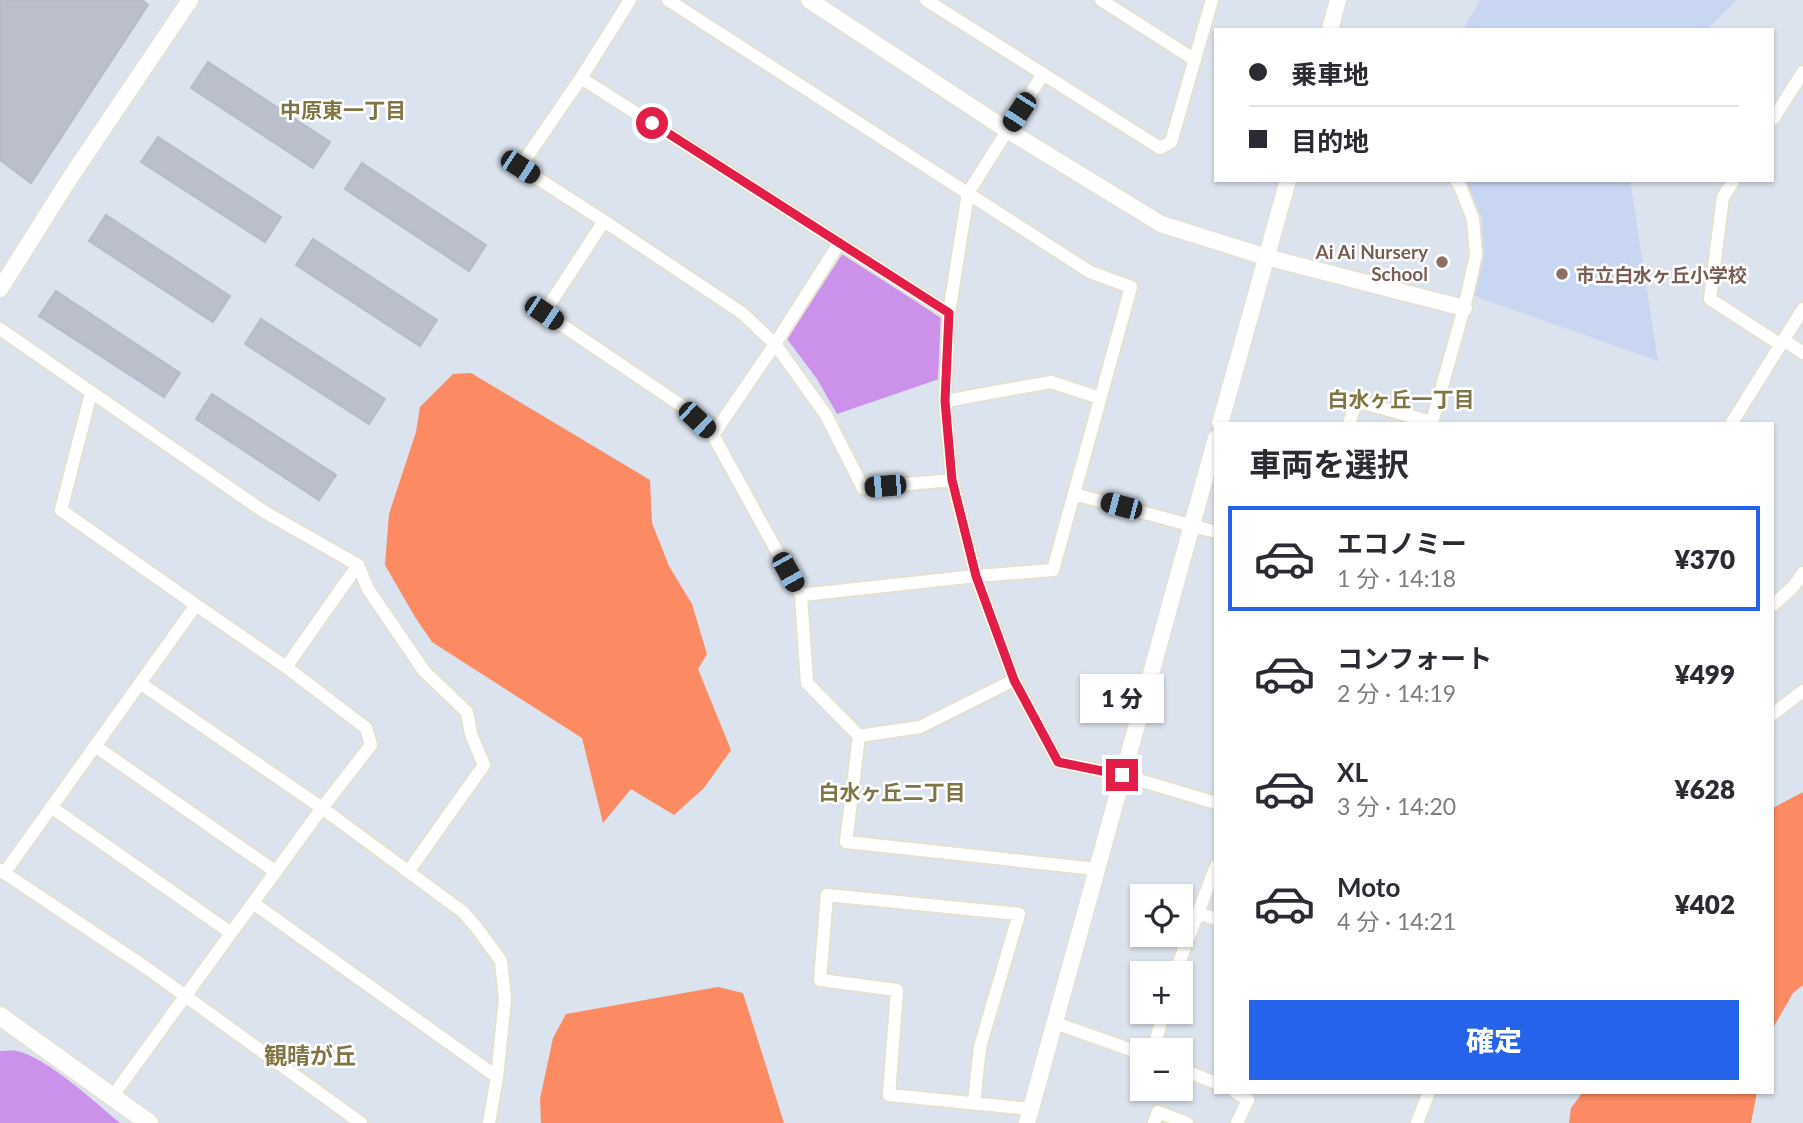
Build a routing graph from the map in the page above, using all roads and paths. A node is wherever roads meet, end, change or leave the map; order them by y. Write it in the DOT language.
graph roads {
  1 [pos="190,0"];
  2 [pos="630,0"];
  3 [pos="668,0"];
  4 [pos="809,0"];
  5 [pos="926,0"];
  6 [pos="1101,0"];
  7 [pos="1212,0"];
  8 [pos="1338,0"];
  9 [pos="1330,28"];
  10 [pos="1195,61"];
  11 [pos="1803,72"];
  12 [pos="1043,74"];
  13 [pos="581,78"];
  14 [pos="1774,117"];
  15 [pos="1007,130"];
  16 [pos="1286,182"];
  17 [pos="1457,182"];
  18 [pos="1733,182"];
  19 [pos="968,193"];
  20 [pos="604,221"];
  21 [pos="840,242"];
  22 [pos="1266,257"];
  23 [pos="0,289"];
  24 [pos="1464,308"];
  25 [pos="1803,310"];
  26 [pos="949,313"];
  27 [pos="0,329"];
  28 [pos="1782,343"];
  29 [pos="775,344"];
  30 [pos="1803,353"];
  31 [pos="91,393"];
  32 [pos="1100,398"];
  33 [pos="945,401"];
  34 [pos="1221,422"];
  35 [pos="1350,422"];
  36 [pos="1432,422"];
  37 [pos="1432,422"];
  38 [pos="1732,422"];
  39 [pos="713,435"];
  40 [pos="1214,445"];
  41 [pos="952,480"];
  42 [pos="1074,494"];
  43 [pos="1192,526"];
  44 [pos="1214,532"];
  45 [pos="358,565"];
  46 [pos="1803,573"];
  47 [pos="976,576"];
  48 [pos="801,595"];
  49 [pos="1774,603"];
  50 [pos="196,605"];
  51 [pos="286,667"];
  52 [pos="1014,680"];
  53 [pos="140,683"];
  54 [pos="1803,691"];
  55 [pos="1774,713"];
  56 [pos="859,736"];
  57 [pos="95,746"];
  58 [pos="1122,775"];
  59 [pos="1214,802"];
  60 [pos="51,807"];
  61 [pos="322,808"];
  62 [pos="1096,870"];
  63 [pos="2,871"];
  64 [pos="1214,871"];
  65 [pos="276,872"];
  66 [pos="408,872"];
  67 [pos="253,903"];
  68 [pos="1197,912"];
  69 [pos="1214,918"];
  70 [pos="232,933"];
  71 [pos="1179,961"];
  72 [pos="185,997"];
  73 [pos="0,1016"];
  74 [pos="1055,1023"];
  75 [pos="1130,1049"];
  76 [pos="1193,1074"];
  77 [pos="498,1077"];
  78 [pos="1214,1082"];
  79 [pos="1238,1094"];
  80 [pos="1428,1094"];
  81 [pos="112,1097"];
  82 [pos="974,1103"];
  83 [pos="1029,1116"];
  84 [pos="149,1123"];
  85 [pos="362,1123"];
  86 [pos="489,1123"];
  87 [pos="1154,1123"];
  88 [pos="1187,1123"];
  89 [pos="1237,1123"];
  90 [pos="1417,1123"];
  1 -- 23 [label="street"];
  2 -- 13 [label="street"];
  3 -- 19 [label="street"];
  4 -- 15 [label="street"];
  5 -- 12 [label="street"];
  6 -- 10 [label="street"];
  7 -- 10 [label="street"];
  8 -- 9 [label="street"];
  10 -- 12 [label="street"];
  11 -- 14 [label="street"];
  12 -- 15 [label="street"];
  13 -- 20 [label="street"];
  13 -- 21 [label="street"];
  15 -- 19 [label="street"];
  15 -- 22 [label="street"];
  16 -- 22 [label="street"];
  17 -- 24 [label="street"];
  18 -- 28 [label="street"];
  19 -- 26 [label="street"];
  19 -- 32 [label="street"];
  20 -- 29 [label="street"];
  20 -- 39 [label="street"];
  21 -- 26 [label="street"];
  21 -- 29 [label="street"];
  22 -- 24 [label="street"];
  22 -- 34 [label="street"];
  24 -- 37 [label="street"];
  25 -- 28 [label="street"];
  26 -- 33 [label="street"];
  27 -- 31 [label="street"];
  28 -- 30 [label="street"];
  28 -- 38 [label="street"];
  29 -- 39 [label="street"];
  29 -- 41 [label="street"];
  31 -- 45 [label="street"];
  31 -- 50 [label="street"];
  32 -- 33 [label="street"];
  32 -- 42 [label="street"];
  33 -- 41 [label="street"];
  35 -- 36 [label="street"];
  39 -- 48 [label="street"];
  40 -- 43 [label="street"];
  41 -- 47 [label="street"];
  42 -- 43 [label="street"];
  42 -- 47 [label="street"];
  43 -- 44 [label="street"];
  43 -- 58 [label="street"];
  45 -- 51 [label="street"];
  45 -- 66 [label="street"];
  46 -- 49 [label="street"];
  47 -- 48 [label="street"];
  47 -- 52 [label="street"];
  48 -- 56 [label="street"];
  50 -- 51 [label="street"];
  50 -- 53 [label="street"];
  51 -- 61 [label="street"];
  52 -- 56 [label="street"];
  52 -- 58 [label="street"];
  53 -- 57 [label="street"];
  53 -- 61 [label="street"];
  54 -- 55 [label="street"];
  56 -- 62 [label="street"];
  57 -- 60 [label="street"];
  57 -- 65 [label="street"];
  58 -- 59 [label="street"];
  58 -- 62 [label="street"];
  60 -- 63 [label="street"];
  60 -- 70 [label="street"];
  61 -- 65 [label="street"];
  61 -- 66 [label="street"];
  62 -- 74 [label="street"];
  63 -- 72 [label="street"];
  64 -- 68 [label="street"];
  65 -- 67 [label="street"];
  66 -- 77 [label="street"];
  67 -- 70 [label="street"];
  67 -- 77 [label="street"];
  68 -- 69 [label="street"];
  68 -- 71 [label="street"];
  70 -- 72 [label="street"];
  72 -- 81 [label="street"];
  72 -- 85 [label="street"];
  73 -- 81 [label="main road"];
  74 -- 75 [label="street"];
  74 -- 83 [label="street"];
  76 -- 78 [label="street"];
  77 -- 86 [label="street"];
  79 -- 89 [label="street"];
  80 -- 90 [label="street"];
  81 -- 84 [label="main road"];
  82 -- 82 [label="street"];
  82 -- 83 [label="street"];
  87 -- 88 [label="street"];
}
